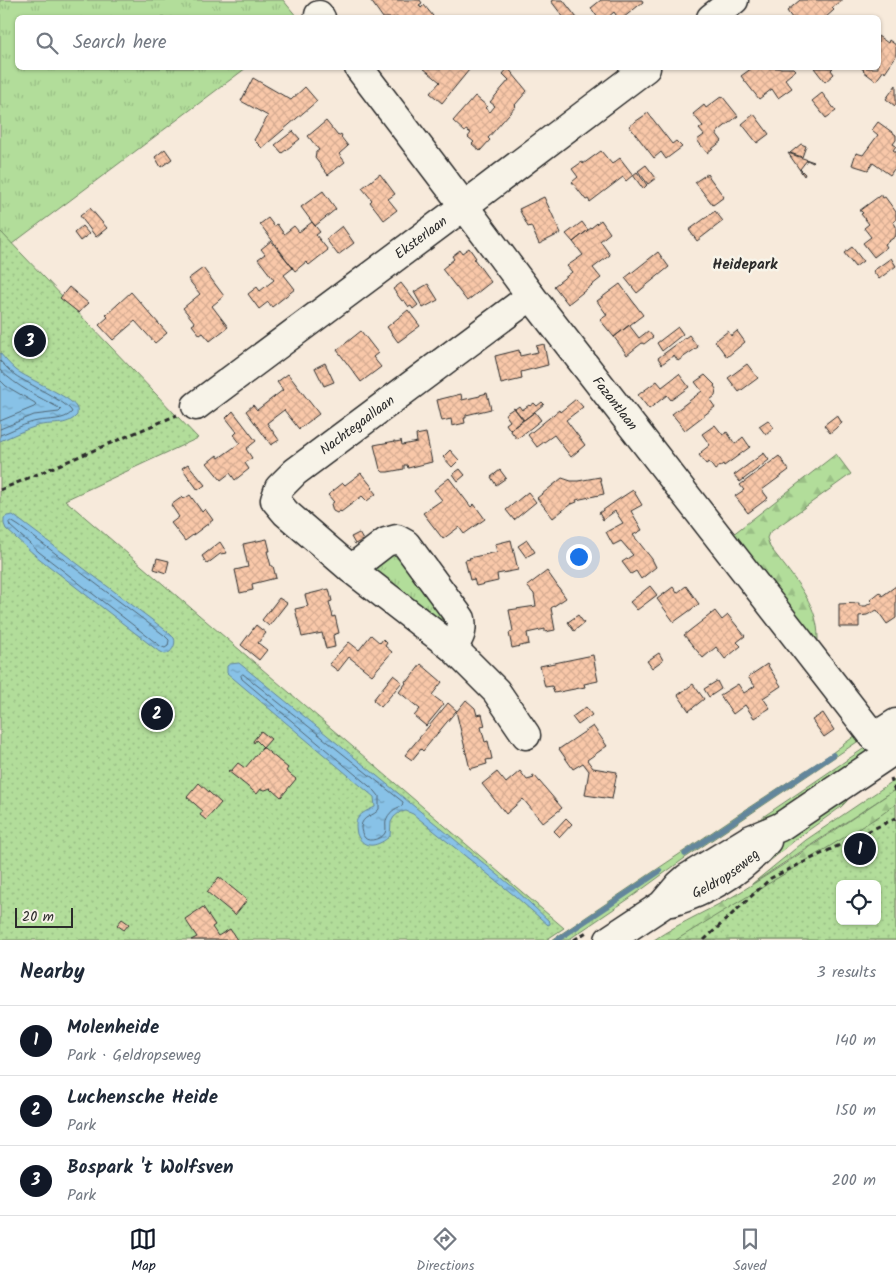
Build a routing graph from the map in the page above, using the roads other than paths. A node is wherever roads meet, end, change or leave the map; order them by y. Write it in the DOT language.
graph roads {
  1 [pos="734,0"];
  2 [pos="715,15"];
  3 [pos="361,70"];
  4 [pos="643,70"];
  5 [pos="464,206"];
  6 [pos="531,296"];
  7 [pos="196,406"];
  8 [pos="351,569"];
  9 [pos="453,648"];
  10 [pos="526,735"];
  11 [pos="889,736"];
  12 [pos="609,940"];
  1 -- 2 [label="street"];
  3 -- 5 [label="street, Fazantlaan"];
  4 -- 5 [label="street, Eksterlaan"];
  5 -- 6 [label="street, Fazantlaan"];
  5 -- 7 [label="street, Eksterlaan"];
  6 -- 8 [label="street, Nachtegaallaan"];
  6 -- 11 [label="street, Fazantlaan"];
  8 -- 9 [label="street, Nachtegaallaan"];
  8 -- 9 [label="street"];
  9 -- 10 [label="street, Nachtegaallaan"];
  11 -- 12 [label="street, Geldropseweg"];
}
